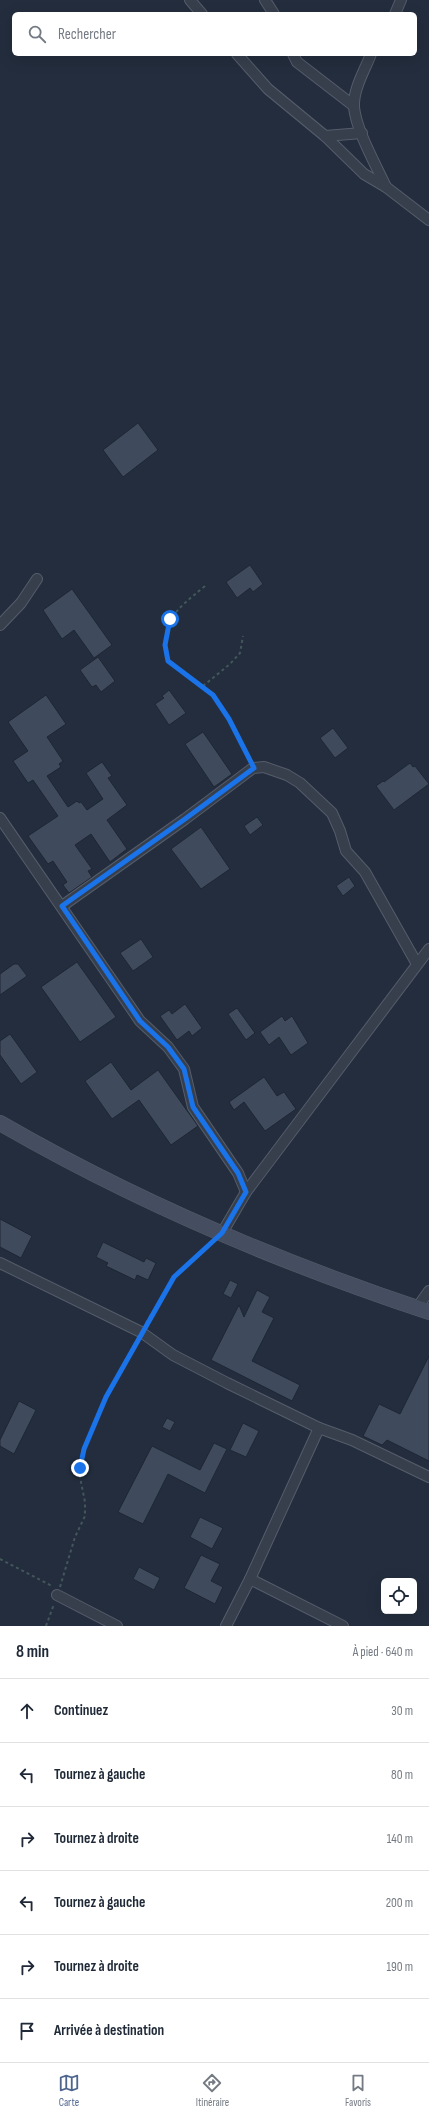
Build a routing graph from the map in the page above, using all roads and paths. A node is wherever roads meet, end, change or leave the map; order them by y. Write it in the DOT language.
graph roads {
  1 [pos="190,0"];
  2 [pos="396,0"];
  3 [pos="401,0"];
  4 [pos="267,1"];
  5 [pos="200,12"];
  6 [pos="273,12"];
  7 [pos="394,12"];
  8 [pos="395,12"];
  9 [pos="239,56"];
  10 [pos="294,56"];
  11 [pos="370,56"];
  12 [pos="354,106"];
  13 [pos="362,133"];
  14 [pos="325,136"];
  15 [pos="386,187"];
  16 [pos="429,220"];
  17 [pos="37,579"];
  18 [pos="206,586"];
  19 [pos="0,625"];
  20 [pos="243,636"];
  21 [pos="203,686"];
  22 [pos="254,768"];
  23 [pos="2,822"];
  24 [pos="62,906"];
  25 [pos="429,949"];
  26 [pos="417,964"];
  27 [pos="0,1123"];
  28 [pos="246,1192"];
  29 [pos="222,1233"];
  30 [pos="1,1266"];
  31 [pos="429,1291"];
  32 [pos="423,1310"];
  33 [pos="141,1332"];
  34 [pos="319,1428"];
  35 [pos="429,1477"];
  36 [pos="0,1559"];
  37 [pos="250,1579"];
  38 [pos="57,1595"];
  39 [pos="340,1625"];
  40 [pos="46,1626"];
  41 [pos="117,1626"];
  42 [pos="226,1626"];
  1 -- 5 [label="street"];
  2 -- 7 [label="street"];
  3 -- 8 [label="street"];
  4 -- 6 [label="street"];
  9 -- 14 [label="street"];
  10 -- 12 [label="street"];
  11 -- 12 [label="street"];
  12 -- 13 [label="street"];
  13 -- 14 [label="street"];
  13 -- 15 [label="street"];
  14 -- 15 [label="street"];
  15 -- 16 [label="street"];
  17 -- 19 [label="street"];
  18 -- 21 [label="path"];
  20 -- 21 [label="path"];
  21 -- 22 [label="path"];
  22 -- 24 [label="street"];
  22 -- 26 [label="street"];
  23 -- 24 [label="street"];
  24 -- 28 [label="street"];
  25 -- 26 [label="street"];
  26 -- 28 [label="street"];
  27 -- 29 [label="main road"];
  28 -- 29 [label="street"];
  29 -- 32 [label="main road"];
  29 -- 33 [label="path"];
  30 -- 33 [label="street"];
  31 -- 32 [label="street"];
  33 -- 34 [label="street"];
  33 -- 36 [label="path"];
  34 -- 35 [label="street"];
  34 -- 37 [label="street"];
  37 -- 39 [label="street"];
  37 -- 42 [label="street"];
  38 -- 40 [label="path"];
  38 -- 41 [label="street"];
}
